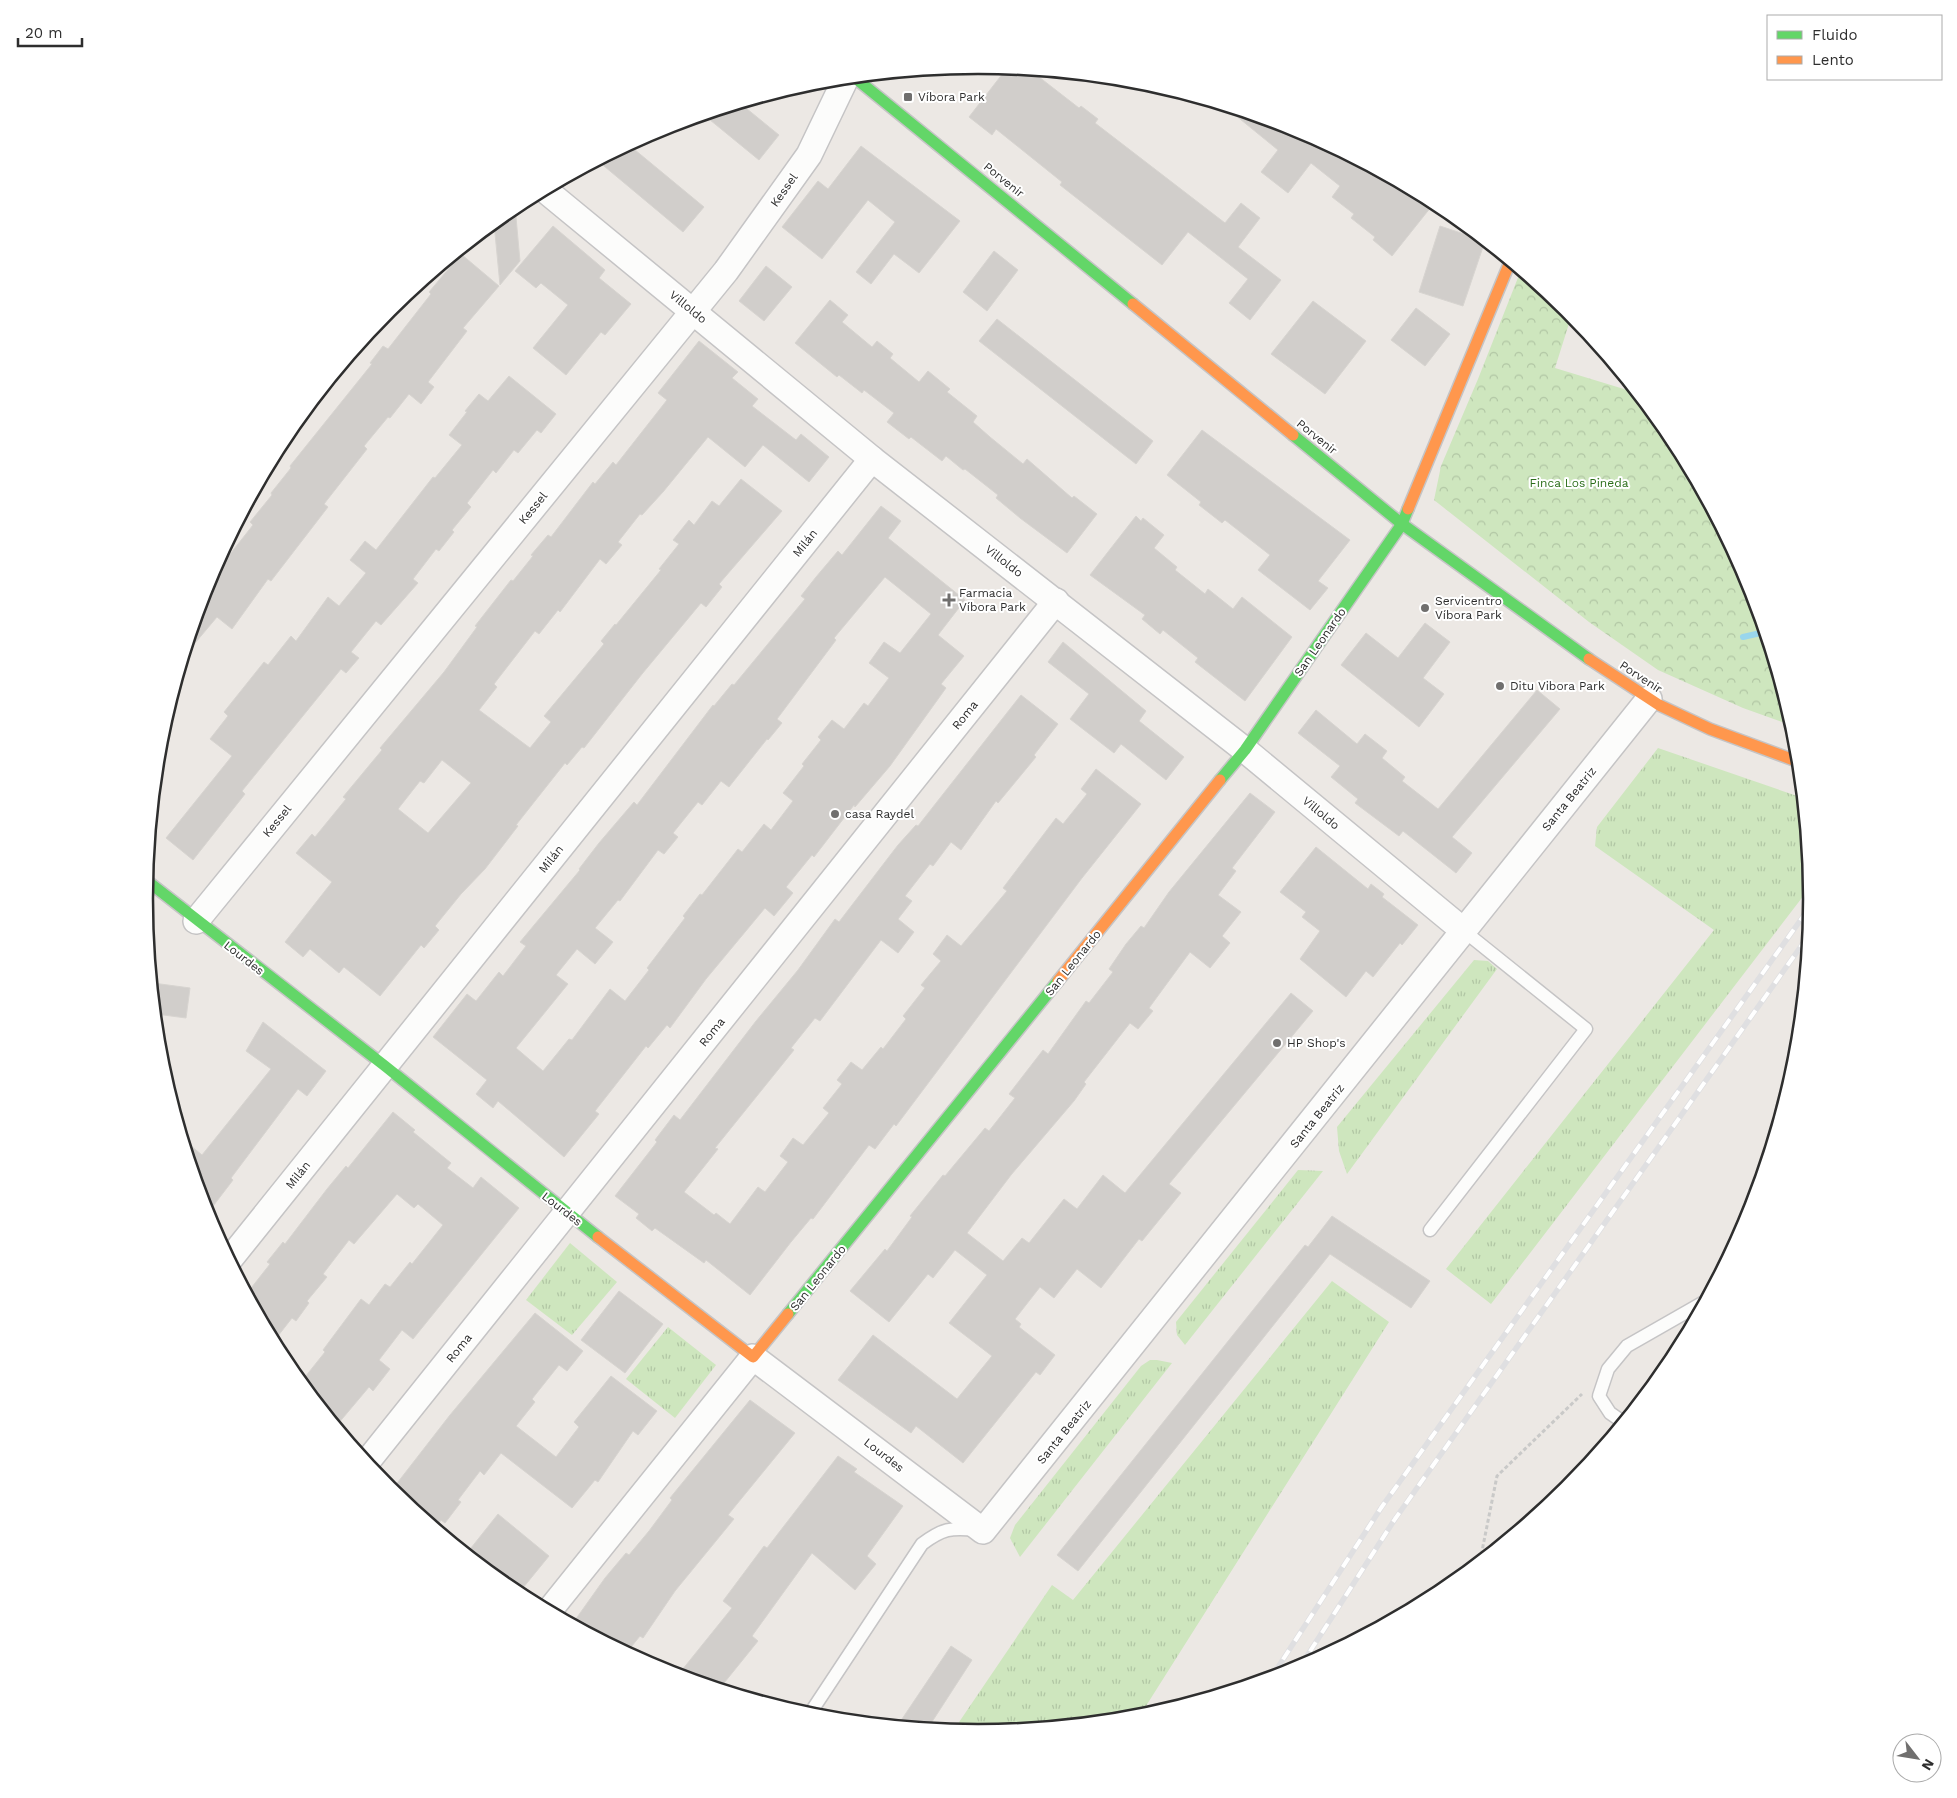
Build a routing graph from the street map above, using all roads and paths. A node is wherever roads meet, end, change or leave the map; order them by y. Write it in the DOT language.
graph roads {
  1 [pos="861,83"];
  2 [pos="842,86"];
  3 [pos="550,194"];
  4 [pos="1508,267"];
  5 [pos="694,311"];
  6 [pos="872,459"];
  7 [pos="1402,524"];
  8 [pos="1056,601"];
  9 [pos="1649,699"];
  10 [pos="1245,750"];
  11 [pos="1792,759"];
  12 [pos="153,886"];
  13 [pos="196,921"];
  14 [pos="1464,931"];
  15 [pos="385,1066"];
  16 [pos="567,1213"];
  17 [pos="1430,1230"];
  18 [pos="234,1254"];
  19 [pos="1696,1307"];
  20 [pos="753,1357"];
  21 [pos="1608,1369"];
  22 [pos="1619,1419"];
  23 [pos="370,1456"];
  24 [pos="983,1531"];
  25 [pos="1481,1554"];
  26 [pos="553,1606"];
  27 [pos="814,1707"];
  1 -- 7 [label="street, Porvenir"];
  2 -- 5 [label="street, Kessel"];
  3 -- 5 [label="street, Villoldo"];
  4 -- 7 [label="street, San Leonardo"];
  5 -- 6 [label="street, Villoldo"];
  5 -- 13 [label="street, Kessel"];
  6 -- 8 [label="street, Villoldo"];
  6 -- 15 [label="street, Milán"];
  7 -- 9 [label="street, Porvenir"];
  7 -- 10 [label="street, San Leonardo"];
  8 -- 10 [label="street, Villoldo"];
  8 -- 16 [label="street, Roma"];
  9 -- 11 [label="street, Porvenir"];
  9 -- 14 [label="street, Santa Beatriz"];
  10 -- 14 [label="street, Villoldo"];
  10 -- 20 [label="street, San Leonardo"];
  12 -- 13 [label="street, Lourdes"];
  13 -- 15 [label="street, Lourdes"];
  14 -- 17 [label="lane"];
  14 -- 24 [label="street, Santa Beatriz"];
  15 -- 16 [label="street, Lourdes"];
  15 -- 18 [label="street, Milán"];
  16 -- 20 [label="street, Lourdes"];
  16 -- 23 [label="street, Roma"];
  19 -- 21 [label="lane"];
  20 -- 24 [label="street, Lourdes"];
  20 -- 26 [label="street, San Leonardo"];
  21 -- 22 [label="lane"];
  21 -- 25 [label="path"];
  24 -- 27 [label="lane"];
}
